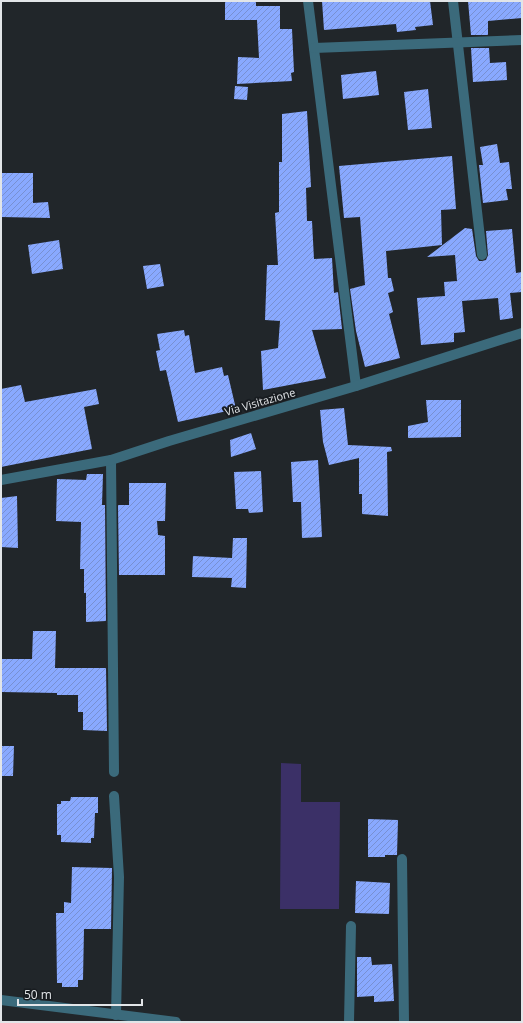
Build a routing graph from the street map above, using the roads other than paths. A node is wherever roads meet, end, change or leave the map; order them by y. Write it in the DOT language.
graph roads {
  1 [pos="308,1"];
  2 [pos="453,1"];
  3 [pos="522,40"];
  4 [pos="458,42"];
  5 [pos="314,48"];
  6 [pos="482,255"];
  7 [pos="522,333"];
  8 [pos="356,386"];
  9 [pos="111,460"];
  10 [pos="1,480"];
  11 [pos="114,772"];
  12 [pos="114,796"];
  13 [pos="402,859"];
  14 [pos="351,926"];
  15 [pos="1,1000"];
  16 [pos="116,1015"];
  17 [pos="176,1022"];
  18 [pos="349,1022"];
  19 [pos="404,1022"];
  1 -- 5 [label="street"];
  2 -- 4 [label="street"];
  3 -- 4 [label="street"];
  4 -- 5 [label="street"];
  4 -- 6 [label="street"];
  5 -- 8 [label="street"];
  7 -- 8 [label="street, Via Visitazione"];
  8 -- 9 [label="street, Via Visitazione"];
  9 -- 10 [label="street, Via Visitazione"];
  9 -- 11 [label="street"];
  12 -- 16 [label="street"];
  13 -- 19 [label="street"];
  14 -- 18 [label="street"];
  15 -- 16 [label="street"];
  16 -- 17 [label="street"];
}
